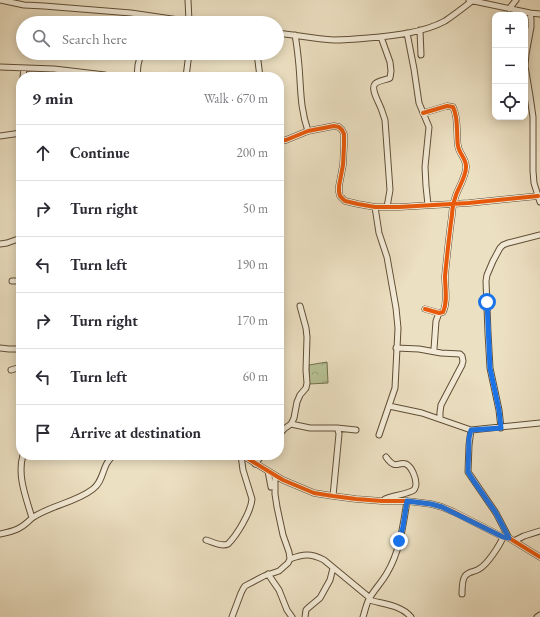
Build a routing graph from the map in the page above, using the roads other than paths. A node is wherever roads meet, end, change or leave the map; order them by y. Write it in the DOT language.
graph roads {
  1 [pos="0,0"];
  2 [pos="188,0"];
  3 [pos="516,0"];
  4 [pos="470,1"];
  5 [pos="510,9"];
  6 [pos="530,13"];
  7 [pos="540,14"];
  8 [pos="150,16"];
  9 [pos="190,16"];
  10 [pos="420,30"];
  11 [pos="284,33"];
  12 [pos="407,33"];
  13 [pos="295,34"];
  14 [pos="381,37"];
  15 [pos="421,55"];
  16 [pos="139,60"];
  17 [pos="188,60"];
  18 [pos="258,60"];
  19 [pos="0,67"];
  20 [pos="24,68"];
  21 [pos="24,72"];
  22 [pos="80,72"];
  23 [pos="137,72"];
  24 [pos="187,72"];
  25 [pos="259,72"];
  26 [pos="423,113"];
  27 [pos="308,131"];
  28 [pos="16,134"];
  29 [pos="0,136"];
  30 [pos="284,140"];
  31 [pos="539,198"];
  32 [pos="453,204"];
  33 [pos="428,205"];
  34 [pos="375,207"];
  35 [pos="387,207"];
  36 [pos="540,235"];
  37 [pos="16,240"];
  38 [pos="0,244"];
  39 [pos="12,281"];
  40 [pos="16,281"];
  41 [pos="300,306"];
  42 [pos="425,309"];
  43 [pos="439,313"];
  44 [pos="0,348"];
  45 [pos="396,348"];
  46 [pos="16,349"];
  47 [pos="434,349"];
  48 [pos="16,368"];
  49 [pos="11,370"];
  50 [pos="389,406"];
  51 [pos="440,419"];
  52 [pos="540,423"];
  53 [pos="291,424"];
  54 [pos="337,428"];
  55 [pos="501,428"];
  56 [pos="284,429"];
  57 [pos="356,430"];
  58 [pos="471,430"];
  59 [pos="379,435"];
  60 [pos="386,457"];
  61 [pos="22,460"];
  62 [pos="108,460"];
  63 [pos="242,460"];
  64 [pos="249,460"];
  65 [pos="258,460"];
  66 [pos="255,464"];
  67 [pos="268,471"];
  68 [pos="274,476"];
  69 [pos="272,486"];
  70 [pos="333,496"];
  71 [pos="382,501"];
  72 [pos="407,501"];
  73 [pos="32,518"];
  74 [pos="540,531"];
  75 [pos="0,534"];
  76 [pos="503,537"];
  77 [pos="206,540"];
  78 [pos="512,540"];
  79 [pos="540,557"];
  80 [pos="290,559"];
  81 [pos="333,568"];
  82 [pos="268,574"];
  83 [pos="462,594"];
  84 [pos="369,599"];
  85 [pos="540,615"];
  86 [pos="232,617"];
  87 [pos="292,617"];
  88 [pos="305,617"];
  89 [pos="363,617"];
  90 [pos="411,617"];
  91 [pos="537,617"];
  1 -- 8 [label="street"];
  2 -- 9 [label="street"];
  3 -- 5 [label="street"];
  4 -- 5 [label="street"];
  4 -- 10 [label="street"];
  5 -- 6 [label="street"];
  6 -- 7 [label="street"];
  6 -- 31 [label="street"];
  10 -- 12 [label="street"];
  10 -- 15 [label="street"];
  11 -- 13 [label="street"];
  12 -- 14 [label="street"];
  12 -- 26 [label="street"];
  13 -- 14 [label="street"];
  13 -- 27 [label="street"];
  14 -- 35 [label="street"];
  16 -- 23 [label="street"];
  17 -- 24 [label="street"];
  18 -- 25 [label="street"];
  19 -- 20 [label="street"];
  20 -- 21 [label="street"];
  20 -- 22 [label="street"];
  26 -- 32 [label="street"];
  26 -- 33 [label="street"];
  27 -- 30 [label="street"];
  27 -- 34 [label="street"];
  28 -- 29 [label="street"];
  31 -- 32 [label="street"];
  32 -- 33 [label="street"];
  32 -- 43 [label="street"];
  33 -- 35 [label="street"];
  34 -- 35 [label="street"];
  34 -- 45 [label="street"];
  36 -- 55 [label="street"];
  37 -- 38 [label="street"];
  39 -- 40 [label="street"];
  41 -- 53 [label="street"];
  42 -- 43 [label="street"];
  43 -- 47 [label="street"];
  44 -- 46 [label="street"];
  45 -- 50 [label="street"];
  45 -- 51 [label="street"];
  48 -- 49 [label="street"];
  50 -- 51 [label="street"];
  50 -- 59 [label="street"];
  51 -- 58 [label="street"];
  52 -- 55 [label="street"];
  53 -- 54 [label="street"];
  53 -- 56 [label="street"];
  54 -- 57 [label="street"];
  54 -- 70 [label="street"];
  55 -- 58 [label="street"];
  58 -- 78 [label="street"];
  60 -- 71 [label="street"];
  61 -- 73 [label="street"];
  62 -- 73 [label="street"];
  63 -- 77 [label="street"];
  64 -- 66 [label="street"];
  65 -- 66 [label="street"];
  66 -- 67 [label="street"];
  67 -- 68 [label="street"];
  67 -- 69 [label="street"];
  68 -- 70 [label="street"];
  68 -- 80 [label="street"];
  70 -- 71 [label="street"];
  71 -- 72 [label="street"];
  72 -- 76 [label="street"];
  72 -- 84 [label="street"];
  73 -- 75 [label="street"];
  74 -- 78 [label="street"];
  76 -- 78 [label="street"];
  76 -- 83 [label="street"];
  78 -- 79 [label="street"];
  80 -- 81 [label="street"];
  80 -- 82 [label="street"];
  81 -- 84 [label="street"];
  81 -- 88 [label="street"];
  82 -- 86 [label="street"];
  82 -- 87 [label="street"];
  84 -- 89 [label="street"];
  84 -- 90 [label="street"];
  85 -- 91 [label="street"];
}
